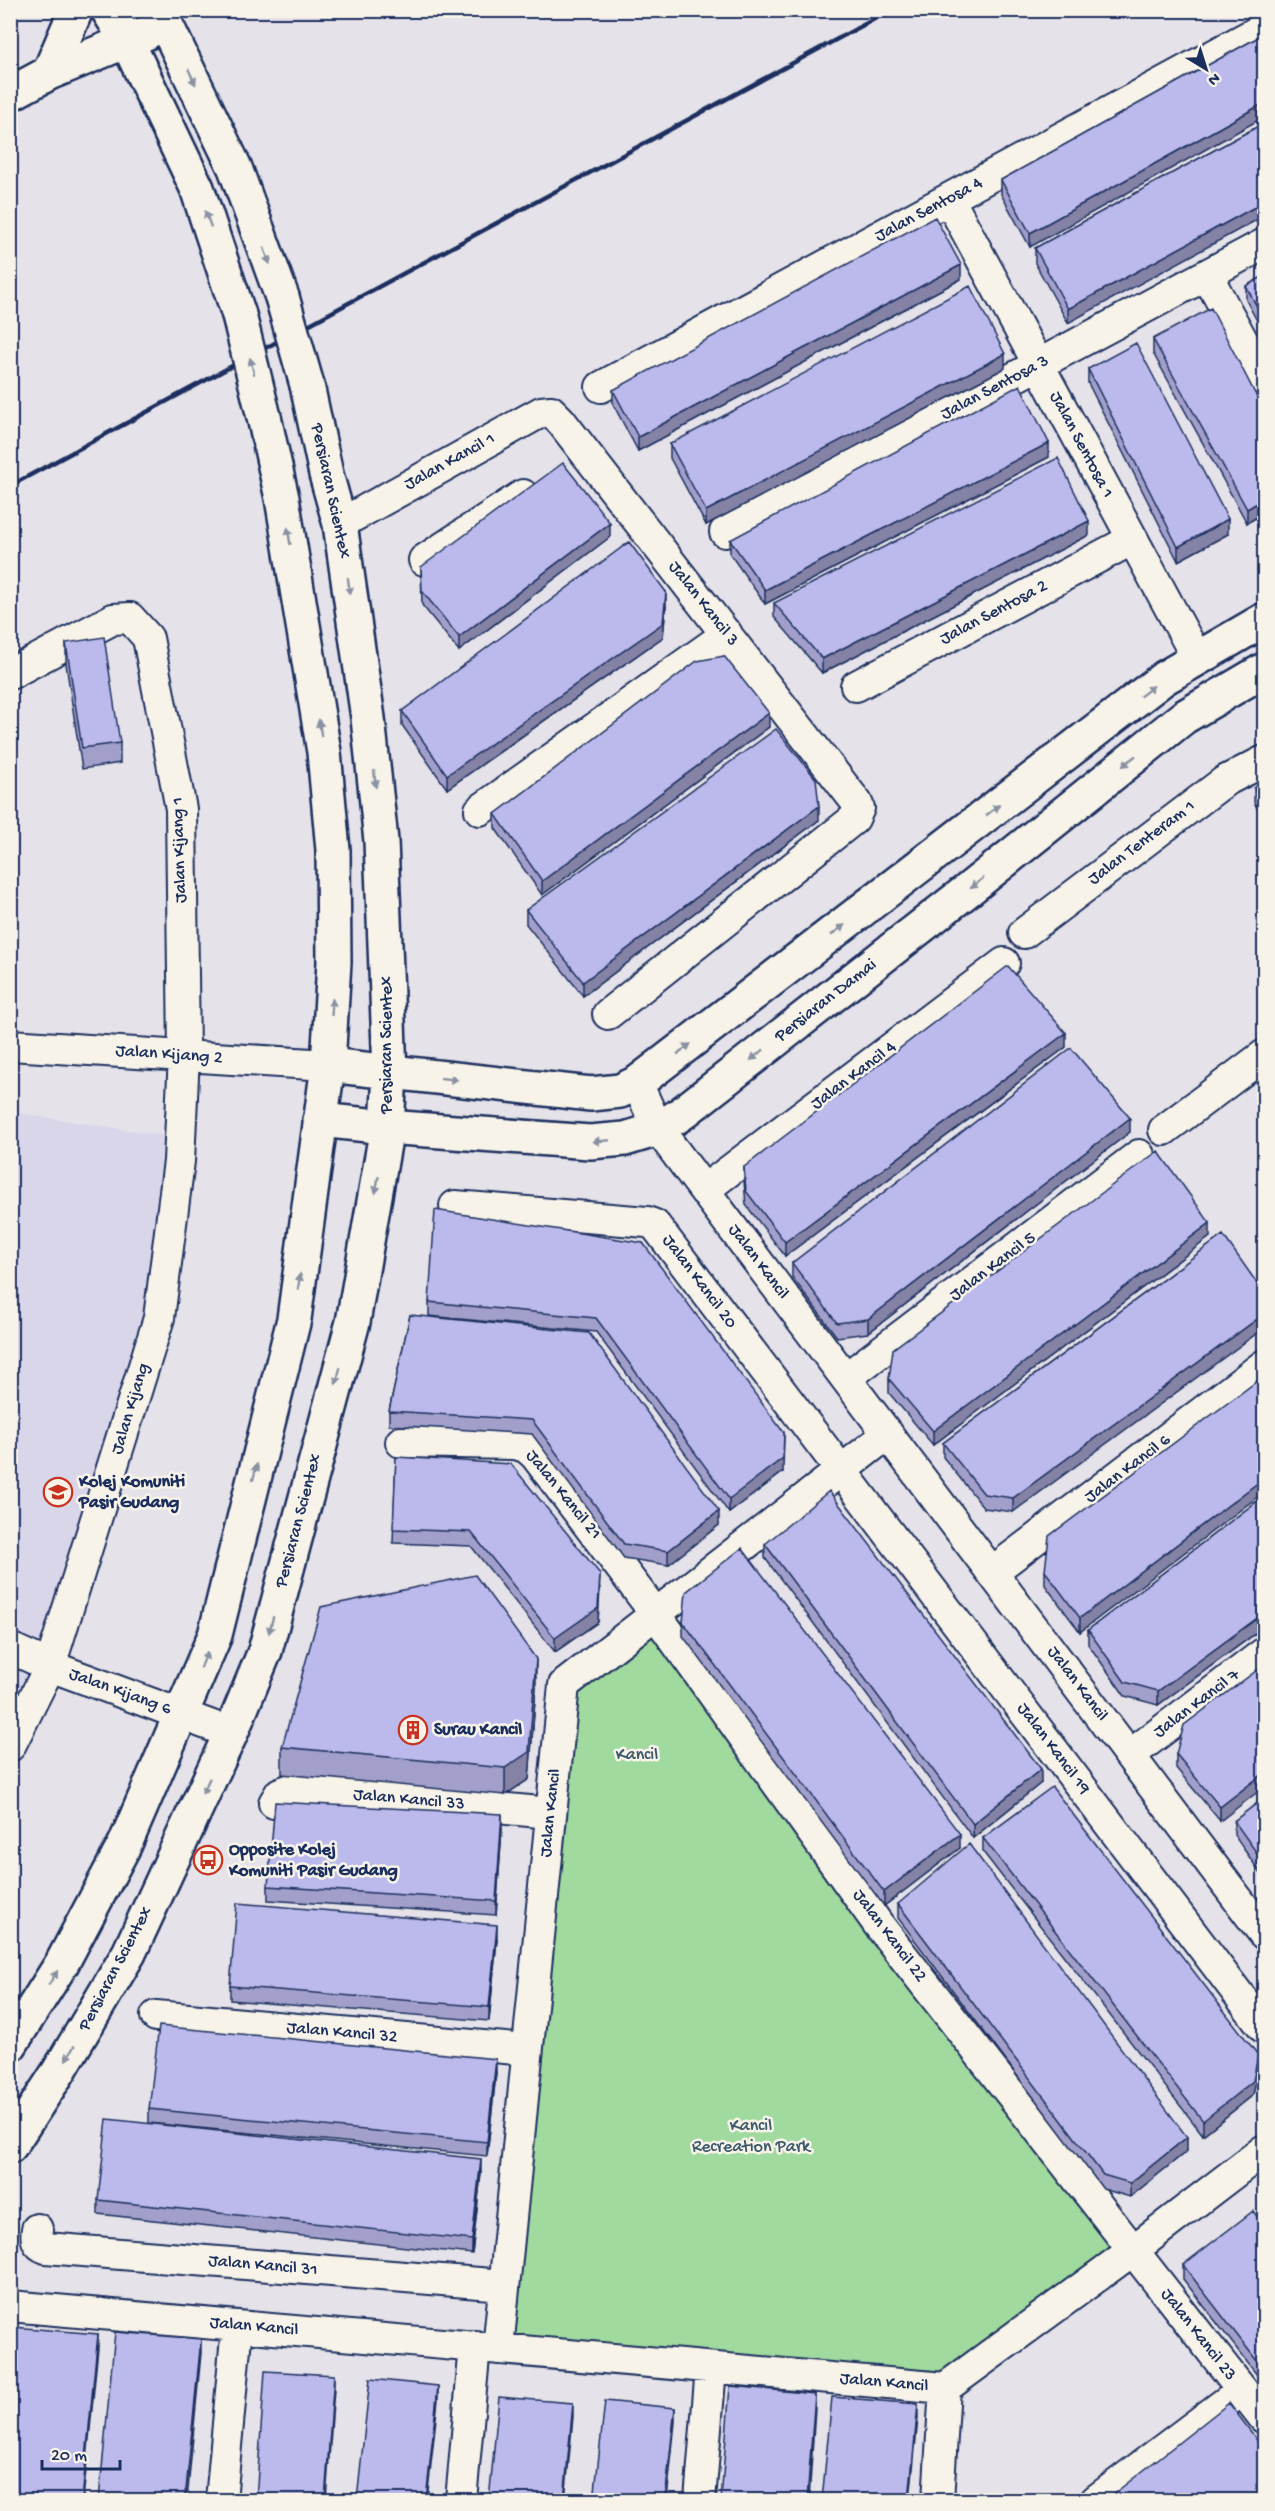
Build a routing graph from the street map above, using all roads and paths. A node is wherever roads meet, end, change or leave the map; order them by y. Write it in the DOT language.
graph roads {
  1 [pos="76,10"];
  2 [pos="108,10"];
  3 [pos="163,17"];
  4 [pos="1261,31"];
  5 [pos="127,41"];
  6 [pos="49,73"];
  7 [pos="10,94"];
  8 [pos="949,199"];
  9 [pos="1264,244"];
  10 [pos="1207,275"];
  11 [pos="1038,365"];
  12 [pos="1264,380"];
  13 [pos="601,387"];
  14 [pos="560,420"];
  15 [pos="567,466"];
  16 [pos="340,524"];
  17 [pos="725,532"];
  18 [pos="1133,539"];
  19 [pos="424,560"];
  20 [pos="1264,620"];
  21 [pos="727,634"];
  22 [pos="1197,658"];
  23 [pos="1264,670"];
  24 [pos="10,674"];
  25 [pos="856,686"];
  26 [pos="1264,761"];
  27 [pos="480,810"];
  28 [pos="1024,933"];
  29 [pos="1004,963"];
  30 [pos="608,1014"];
  31 [pos="10,1045"];
  32 [pos="184,1055"];
  33 [pos="1264,1055"];
  34 [pos="328,1065"];
  35 [pos="390,1073"];
  36 [pos="637,1083"];
  37 [pos="320,1120"];
  38 [pos="387,1127"];
  39 [pos="658,1129"];
  40 [pos="1164,1130"];
  41 [pos="1139,1155"];
  42 [pos="704,1190"];
  43 [pos="455,1206"];
  44 [pos="1264,1365"];
  45 [pos="846,1378"];
  46 [pos="888,1434"];
  47 [pos="402,1442"];
  48 [pos="842,1471"];
  49 [pos="992,1572"];
  50 [pos="655,1613"];
  51 [pos="10,1648"];
  52 [pos="1264,1653"];
  53 [pos="50,1666"];
  54 [pos="182,1714"];
  55 [pos="231,1733"];
  56 [pos="10,1746"];
  57 [pos="1130,1755"];
  58 [pos="274,1803"];
  59 [pos="551,1813"];
  60 [pos="1264,1934"];
  61 [pos="156,2016"];
  62 [pos="1264,2028"];
  63 [pos="10,2045"];
  64 [pos="528,2050"];
  65 [pos="10,2146"];
  66 [pos="1264,2150"];
  67 [pos="37,2229"];
  68 [pos="1132,2251"];
  69 [pos="504,2285"];
  70 [pos="10,2306"];
  71 [pos="237,2326"];
  72 [pos="487,2348"];
  73 [pos="711,2368"];
  74 [pos="945,2388"];
  75 [pos="1242,2390"];
  76 [pos="1264,2418"];
  77 [pos="221,2500"];
  78 [pos="461,2500"];
  79 [pos="700,2500"];
  80 [pos="938,2500"];
  81 [pos="1096,2500"];
  1 -- 6 [label="main road"];
  2 -- 5 [label="main road"];
  3 -- 5 [label="main road"];
  3 -- 16 [label="main road, Persiaran Scientex, one-way, bridge"];
  4 -- 8 [label="street, Jalan Sentosa 4"];
  5 -- 6 [label="main road"];
  34 -- 5 [label="main road, one-way, bridge"];
  6 -- 7 [label="main road"];
  8 -- 11 [label="street, Jalan Sentosa 1"];
  8 -- 13 [label="street, Jalan Sentosa 4"];
  9 -- 10 [label="street, Jalan Sentosa 3"];
  10 -- 11 [label="street, Jalan Sentosa 3"];
  10 -- 12 [label="street"];
  11 -- 17 [label="street, Jalan Sentosa 3"];
  11 -- 18 [label="street, Jalan Sentosa 1"];
  14 -- 15 [label="street, Jalan Kancil 3"];
  14 -- 16 [label="street, Jalan Kancil 1"];
  15 -- 19 [label="street"];
  15 -- 21 [label="street, Jalan Kancil 3"];
  16 -- 35 [label="main road, Persiaran Scientex, one-way"];
  18 -- 22 [label="street, Jalan Sentosa 1"];
  18 -- 25 [label="street, Jalan Sentosa 2"];
  20 -- 22 [label="main road"];
  21 -- 27 [label="street"];
  21 -- 30 [label="street, Jalan Kancil 3"];
  36 -- 22 [label="main road, one-way"];
  23 -- 39 [label="main road, Persiaran Damai, one-way"];
  24 -- 32 [label="street, Jalan Kijang 1"];
  26 -- 28 [label="street, Jalan Tenteram 1"];
  29 -- 42 [label="street, Jalan Kancil 4"];
  31 -- 32 [label="street, Jalan Kijang 2"];
  32 -- 34 [label="street, Jalan Kijang 2"];
  32 -- 53 [label="street, Jalan Kijang"];
  33 -- 40 [label="street"];
  34 -- 35 [label="main road"];
  34 -- 37 [label="main road"];
  35 -- 36 [label="main road, one-way"];
  35 -- 38 [label="main road, Persiaran Scientex"];
  36 -- 39 [label="street, Jalan Kancil"];
  37 -- 38 [label="main road, Persiaran Damai"];
  54 -- 37 [label="main road, one-way"];
  39 -- 38 [label="main road, Persiaran Damai, one-way"];
  38 -- 55 [label="main road, Persiaran Scientex, one-way"];
  39 -- 42 [label="street, Jalan Kancil"];
  41 -- 45 [label="street, Jalan Kancil 5"];
  42 -- 45 [label="street, Jalan Kancil"];
  43 -- 48 [label="street, Jalan Kancil 20"];
  44 -- 49 [label="street, Jalan Kancil 6"];
  45 -- 46 [label="street, Jalan Kancil"];
  46 -- 48 [label="street, Jalan Kancil"];
  46 -- 49 [label="street, Jalan Kancil"];
  47 -- 50 [label="street, Jalan Kancil 21"];
  48 -- 50 [label="street, Jalan Kancil"];
  48 -- 62 [label="street, Jalan Kancil 19"];
  49 -- 57 [label="street, Jalan Kancil"];
  50 -- 59 [label="street, Jalan Kancil"];
  50 -- 68 [label="street, Jalan Kancil 22"];
  51 -- 53 [label="street, Jalan Kijang 6"];
  52 -- 57 [label="street, Jalan Kancil 7"];
  53 -- 54 [label="street, Jalan Kijang 6"];
  53 -- 56 [label="street, Jalan Kijang"];
  54 -- 55 [label="street, Jalan Kijang 6"];
  63 -- 54 [label="main road, one-way"];
  55 -- 65 [label="main road, Persiaran Scientex, one-way"];
  57 -- 60 [label="street, Jalan Kancil"];
  58 -- 59 [label="street, Jalan Kancil 33"];
  59 -- 64 [label="street, Jalan Kancil"];
  61 -- 64 [label="street, Jalan Kancil 32"];
  64 -- 69 [label="street, Jalan Kancil"];
  66 -- 68 [label="street, Jalan Kancil"];
  67 -- 69 [label="street, Jalan Kancil 31"];
  68 -- 74 [label="street, Jalan Kancil"];
  68 -- 75 [label="street, Jalan Kancil 23"];
  69 -- 72 [label="street, Jalan Kancil"];
  70 -- 71 [label="street, Jalan Kancil"];
  71 -- 72 [label="street, Jalan Kancil"];
  71 -- 77 [label="street"];
  72 -- 73 [label="street, Jalan Kancil"];
  72 -- 78 [label="street"];
  73 -- 74 [label="street, Jalan Kancil"];
  73 -- 79 [label="street"];
  74 -- 80 [label="street"];
  75 -- 76 [label="street, Jalan Kancil 23"];
  75 -- 81 [label="street"];
}
